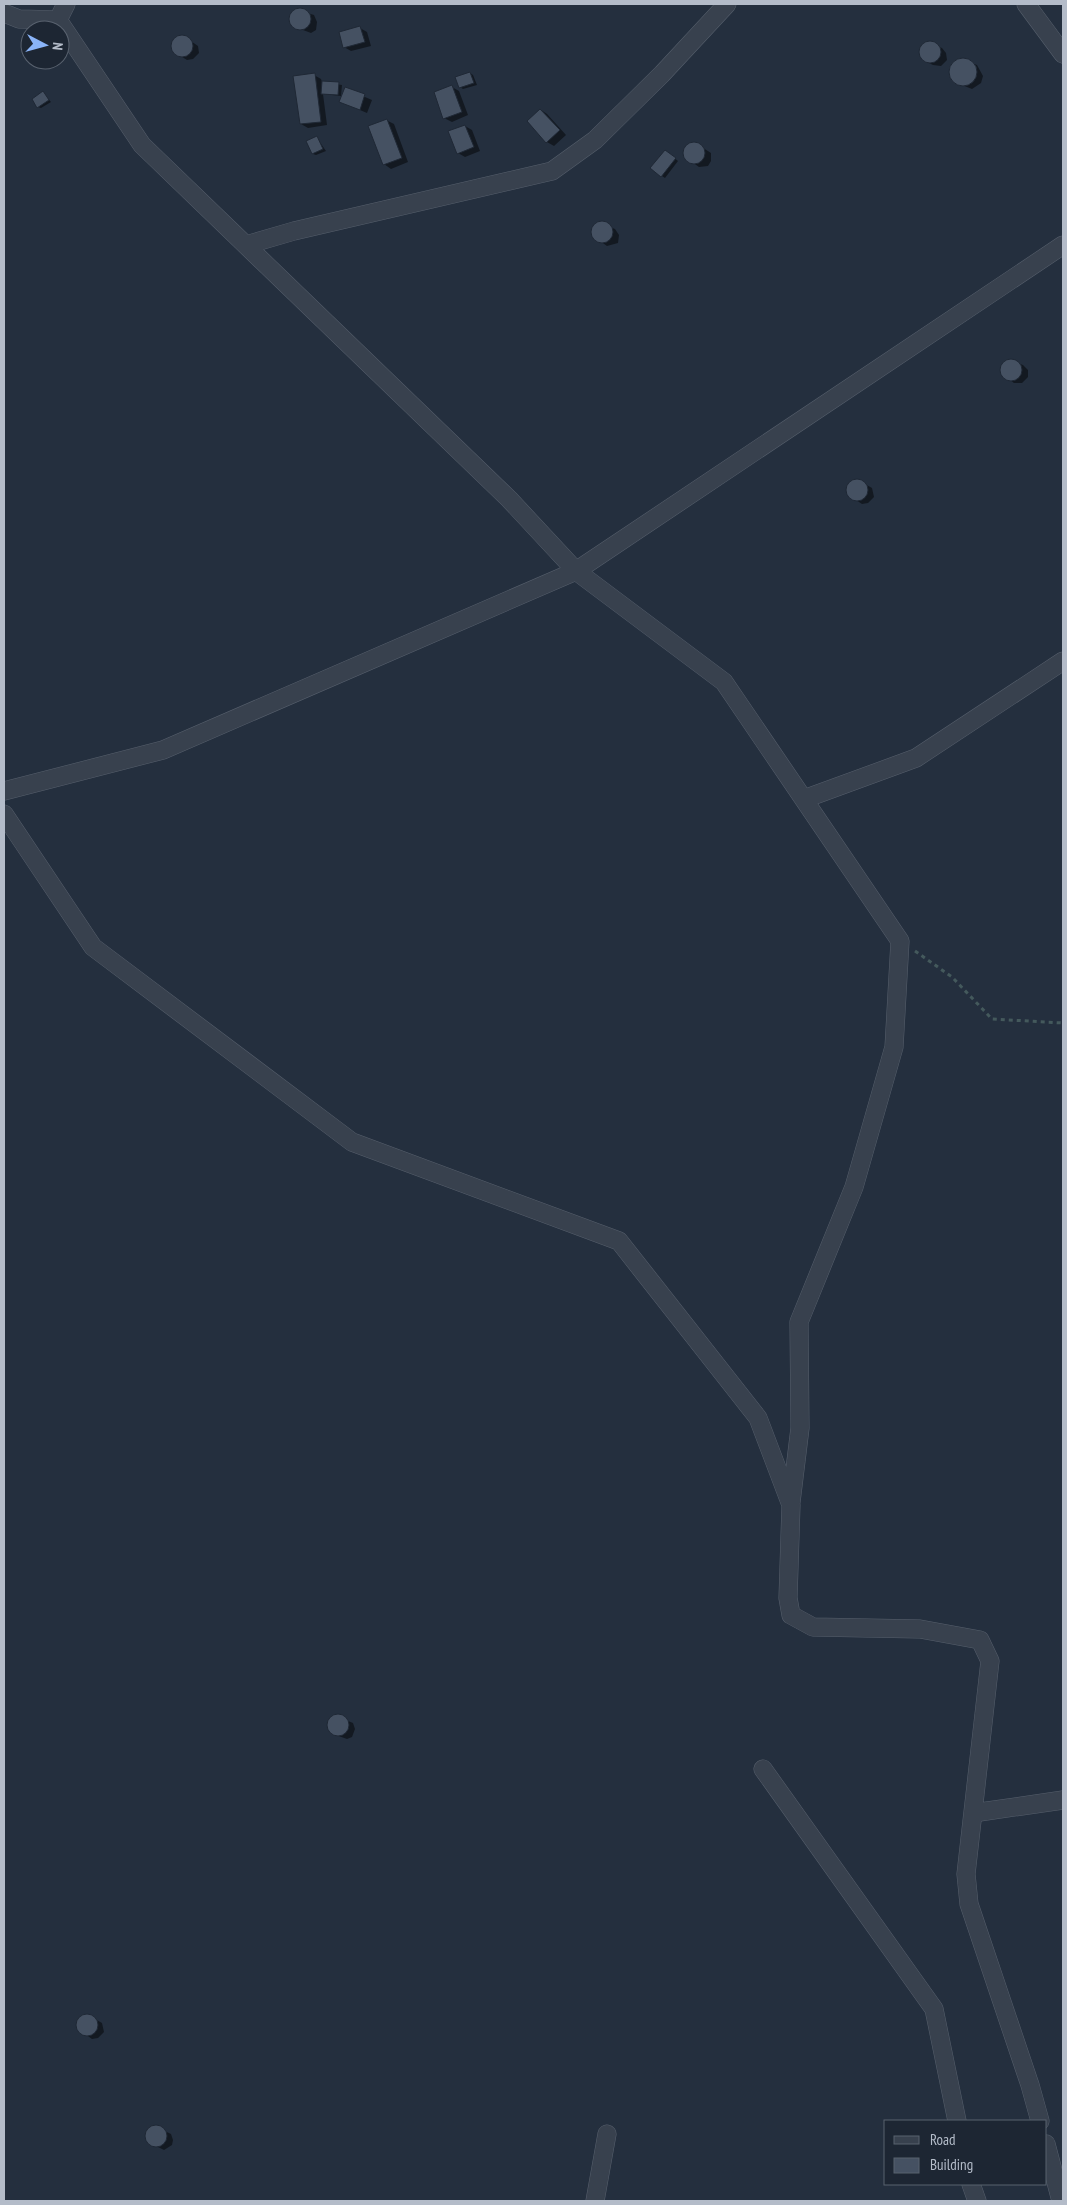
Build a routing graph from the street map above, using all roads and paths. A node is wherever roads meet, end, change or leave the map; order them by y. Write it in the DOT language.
graph roads {
  1 [pos="66,4"];
  2 [pos="727,4"];
  3 [pos="1026,4"];
  4 [pos="4,12"];
  5 [pos="58,20"];
  6 [pos="70,38"];
  7 [pos="1063,54"];
  8 [pos="246,245"];
  9 [pos="1063,245"];
  10 [pos="576,571"];
  11 [pos="1063,661"];
  12 [pos="4,791"];
  13 [pos="804,799"];
  14 [pos="4,814"];
  15 [pos="900,941"];
  16 [pos="1063,1023"];
  17 [pos="791,1505"];
  18 [pos="763,1769"];
  19 [pos="1063,1800"];
  20 [pos="973,1813"];
  21 [pos="957,2120"];
  22 [pos="1040,2120"];
  23 [pos="607,2134"];
  24 [pos="1047,2147"];
  25 [pos="971,2185"];
  26 [pos="1061,2194"];
  27 [pos="595,2201"];
  28 [pos="977,2201"];
  1 -- 5 [label="street"];
  2 -- 8 [label="street"];
  3 -- 7 [label="street"];
  4 -- 5 [label="street"];
  6 -- 8 [label="street"];
  8 -- 10 [label="street"];
  9 -- 10 [label="street"];
  10 -- 12 [label="street"];
  10 -- 13 [label="street"];
  11 -- 13 [label="street"];
  13 -- 15 [label="street"];
  14 -- 17 [label="street"];
  15 -- 16 [label="path"];
  15 -- 17 [label="street"];
  17 -- 20 [label="street"];
  18 -- 21 [label="street"];
  19 -- 20 [label="street"];
  20 -- 22 [label="street"];
  23 -- 27 [label="street"];
  24 -- 26 [label="street"];
  25 -- 28 [label="street"];
}
